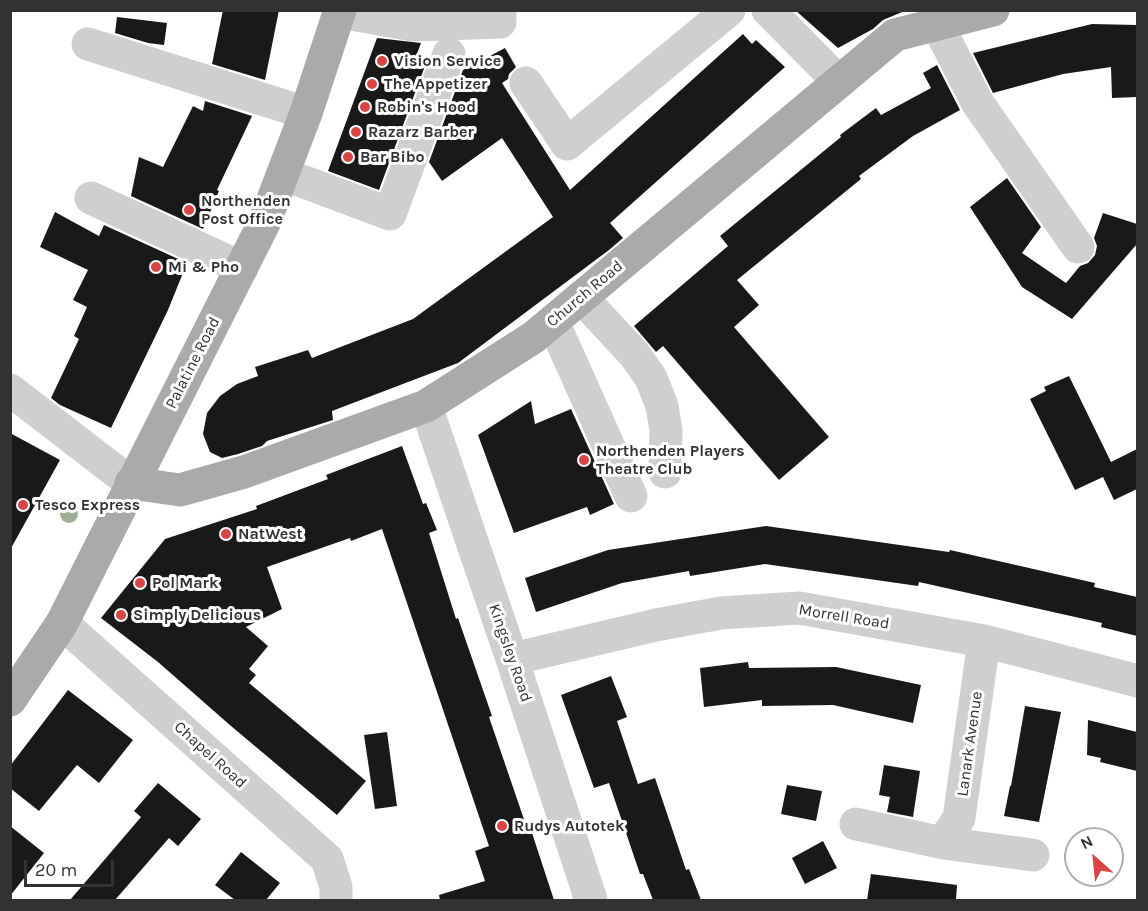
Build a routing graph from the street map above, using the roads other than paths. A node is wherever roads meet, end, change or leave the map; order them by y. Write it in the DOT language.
graph roads {
  1 [pos="500,10"];
  2 [pos="729,10"];
  3 [pos="768,10"];
  4 [pos="993,10"];
  5 [pos="340,11"];
  6 [pos="937,24"];
  7 [pos="88,44"];
  8 [pos="449,54"];
  9 [pos="838,81"];
  10 [pos="526,83"];
  11 [pos="306,113"];
  12 [pos="283,174"];
  13 [pos="91,198"];
  14 [pos="1078,247"];
  15 [pos="242,268"];
  16 [pos="582,297"];
  17 [pos="553,321"];
  18 [pos="10,390"];
  19 [pos="426,406"];
  20 [pos="665,472"];
  21 [pos="131,483"];
  22 [pos="631,496"];
  23 [pos="62,623"];
  24 [pos="984,641"];
  25 [pos="512,659"];
  26 [pos="1137,681"];
  27 [pos="14,688"];
  28 [pos="856,824"];
  29 [pos="943,843"];
  30 [pos="1033,855"];
  31 [pos="336,900"];
  32 [pos="591,900"];
  1 -- 5 [label="street"];
  2 -- 10 [label="street"];
  3 -- 9 [label="street"];
  4 -- 6 [label="main road, Church Road"];
  5 -- 11 [label="main road, Palatine Road"];
  6 -- 9 [label="main road, Church Road"];
  6 -- 14 [label="street"];
  7 -- 11 [label="street"];
  8 -- 12 [label="street"];
  9 -- 16 [label="main road, Church Road"];
  11 -- 12 [label="main road, Palatine Road"];
  12 -- 15 [label="main road, Palatine Road"];
  13 -- 15 [label="street"];
  15 -- 21 [label="main road, Palatine Road"];
  16 -- 17 [label="main road, Church Road"];
  16 -- 20 [label="street"];
  17 -- 19 [label="main road, Church Road"];
  17 -- 22 [label="street"];
  18 -- 21 [label="street"];
  19 -- 21 [label="main road, Church Road"];
  19 -- 25 [label="street, Kingsley Road"];
  21 -- 23 [label="main road, Palatine Road"];
  23 -- 27 [label="main road, Palatine Road"];
  23 -- 31 [label="street, Chapel Road"];
  24 -- 25 [label="street, Morrell Road"];
  24 -- 26 [label="street, Morrell Road"];
  24 -- 29 [label="street, Lanark Avenue"];
  25 -- 32 [label="street, Kingsley Road"];
  28 -- 29 [label="street"];
  29 -- 30 [label="street"];
}
